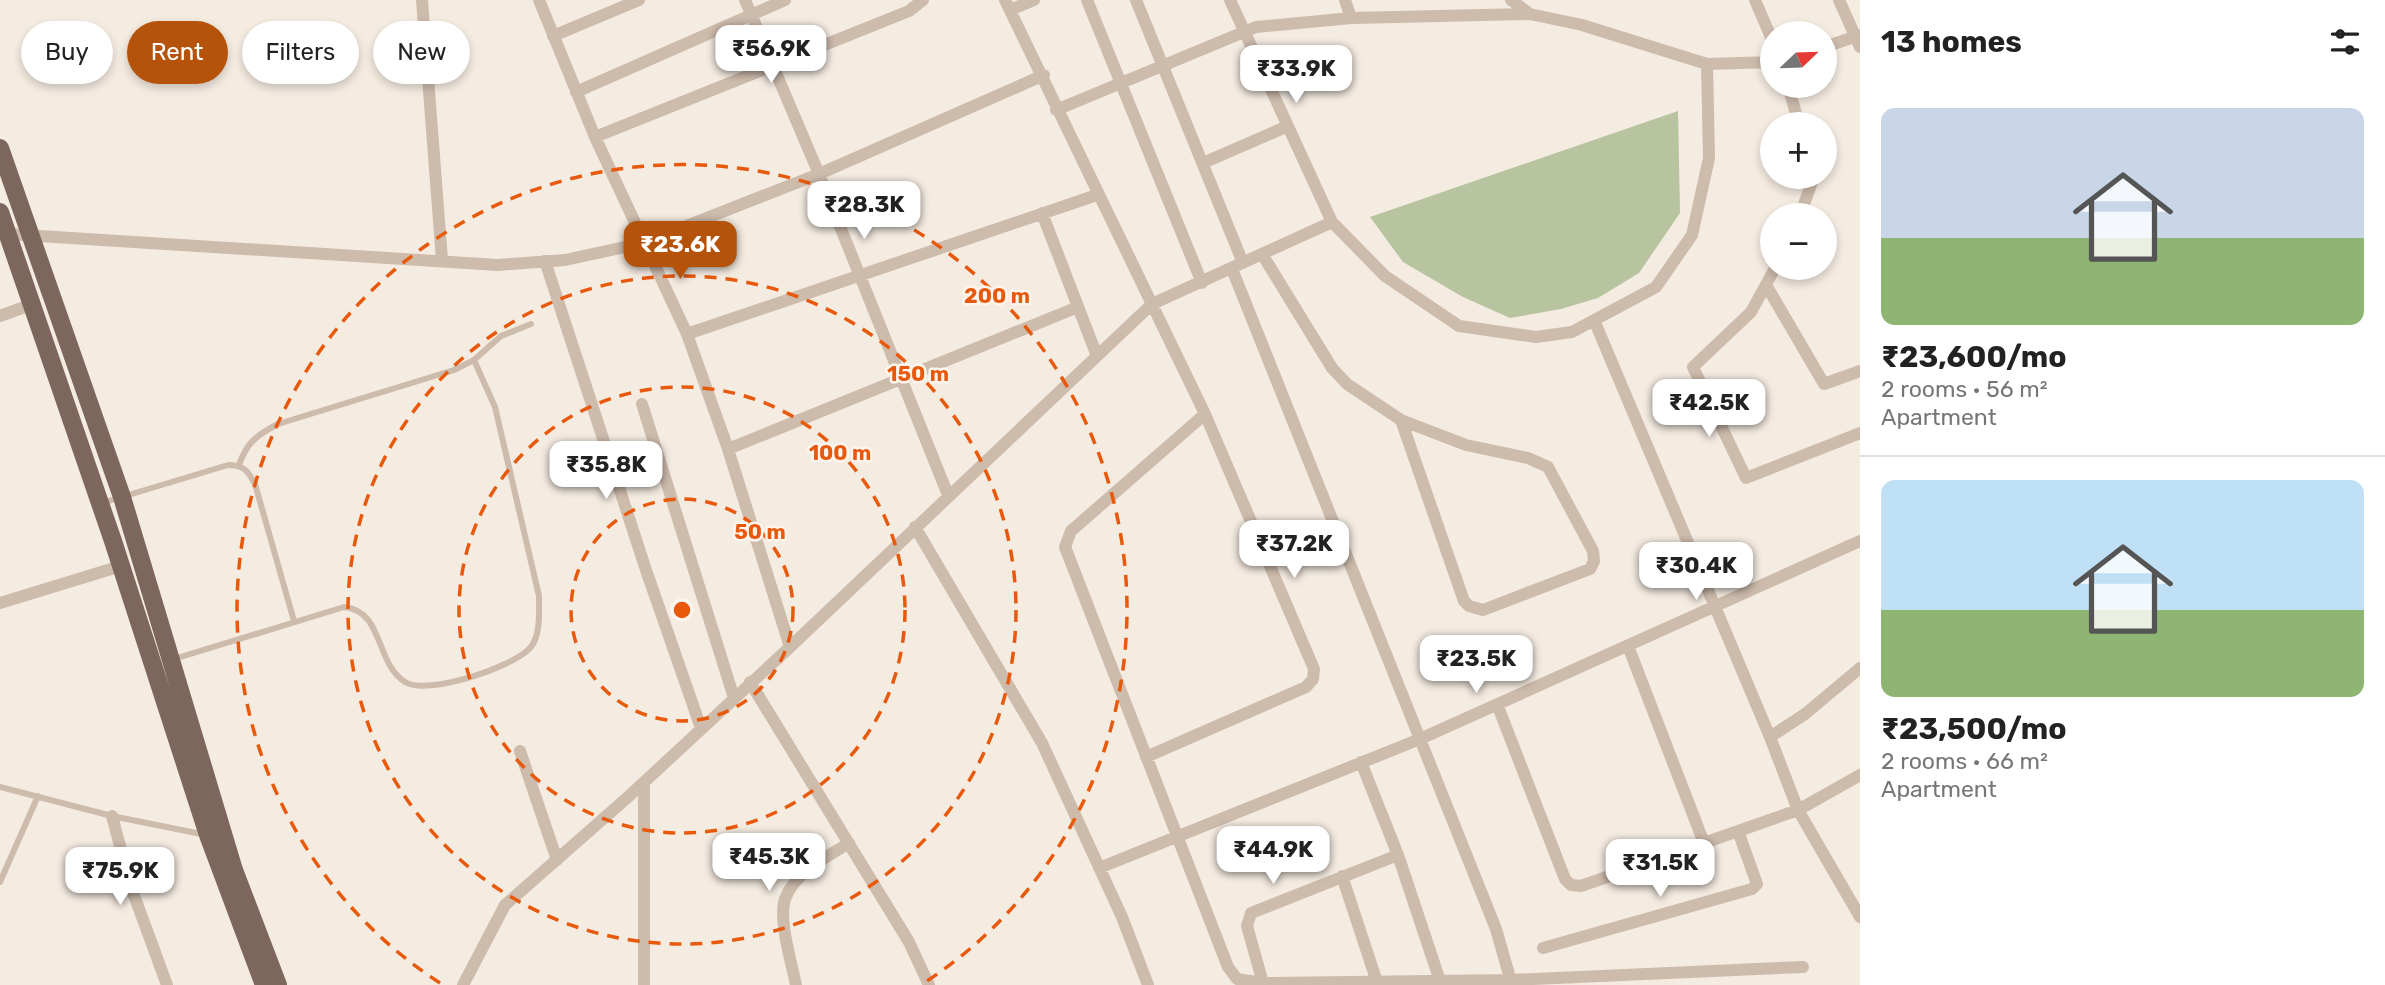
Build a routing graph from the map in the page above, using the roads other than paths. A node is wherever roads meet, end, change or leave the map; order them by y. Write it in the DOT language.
graph roads {
  1 [pos="422,0"];
  2 [pos="539,0"];
  3 [pos="639,0"];
  4 [pos="744,0"];
  5 [pos="785,0"];
  6 [pos="923,0"];
  7 [pos="1034,0"];
  8 [pos="1087,0"];
  9 [pos="1136,0"];
  10 [pos="1230,0"];
  11 [pos="1345,0"];
  12 [pos="1511,0"];
  13 [pos="1839,0"];
  14 [pos="1754,1"];
  15 [pos="1008,5"];
  16 [pos="750,14"];
  17 [pos="1530,14"];
  18 [pos="1351,18"];
  19 [pos="1763,21"];
  20 [pos="1243,32"];
  21 [pos="553,36"];
  22 [pos="1858,40"];
  23 [pos="1838,44"];
  24 [pos="1760,62"];
  25 [pos="1707,64"];
  26 [pos="1164,65"];
  27 [pos="771,67"];
  28 [pos="1044,75"];
  29 [pos="1119,84"];
  30 [pos="576,92"];
  31 [pos="1056,110"];
  32 [pos="1288,126"];
  33 [pos="595,137"];
  34 [pos="0,148"];
  35 [pos="1202,163"];
  36 [pos="819,173"];
  37 [pos="1097,195"];
  38 [pos="0,212"];
  39 [pos="1042,213"];
  40 [pos="1332,222"];
  41 [pos="8,234"];
  42 [pos="29,236"];
  43 [pos="643,243"];
  44 [pos="1262,254"];
  45 [pos="442,260"];
  46 [pos="545,261"];
  47 [pos="1237,266"];
  48 [pos="860,275"];
  49 [pos="1769,280"];
  50 [pos="1202,283"];
  51 [pos="1766,285"];
  52 [pos="33,304"];
  53 [pos="1152,304"];
  54 [pos="1078,307"];
  55 [pos="0,316"];
  56 [pos="1594,320"];
  57 [pos="531,324"];
  58 [pos="687,334"];
  59 [pos="1097,356"];
  60 [pos="474,360"];
  61 [pos="78,371"];
  62 [pos="1860,371"];
  63 [pos="58,378"];
  64 [pos="902,379"];
  65 [pos="642,404"];
  66 [pos="1205,414"];
  67 [pos="1401,420"];
  68 [pos="1860,433"];
  69 [pos="728,449"];
  70 [pos="239,465"];
  71 [pos="948,495"];
  72 [pos="122,497"];
  73 [pos="100,504"];
  74 [pos="915,527"];
  75 [pos="1860,541"];
  76 [pos="121,566"];
  77 [pos="0,603"];
  78 [pos="1716,606"];
  79 [pos="294,621"];
  80 [pos="1628,646"];
  81 [pos="790,647"];
  82 [pos="172,660"];
  83 [pos="1860,667"];
  84 [pos="750,682"];
  85 [pos="734,698"];
  86 [pos="1497,704"];
  87 [pos="701,728"];
  88 [pos="1770,737"];
  89 [pos="1420,738"];
  90 [pos="520,751"];
  91 [pos="1146,757"];
  92 [pos="1361,762"];
  93 [pos="1860,775"];
  94 [pos="644,782"];
  95 [pos="0,787"];
  96 [pos="38,796"];
  97 [pos="1798,810"];
  98 [pos="112,816"];
  99 [pos="1738,831"];
  100 [pos="208,835"];
  101 [pos="1175,837"];
  102 [pos="849,843"];
  103 [pos="1704,843"];
  104 [pos="1398,855"];
  105 [pos="557,860"];
  106 [pos="1099,868"];
  107 [pos="1342,876"];
  108 [pos="0,882"];
  109 [pos="1860,916"];
  110 [pos="1543,948"];
  111 [pos="1803,967"];
  112 [pos="1440,981"];
  113 [pos="1377,982"];
  114 [pos="1262,983"];
  115 [pos="1512,983"];
  116 [pos="167,985"];
  117 [pos="264,985"];
  118 [pos="278,985"];
  119 [pos="463,985"];
  120 [pos="644,985"];
  121 [pos="796,985"];
  122 [pos="929,985"];
  123 [pos="1148,985"];
  1 -- 45 [label="street"];
  2 -- 21 [label="street"];
  3 -- 21 [label="street"];
  4 -- 16 [label="street"];
  5 -- 16 [label="street"];
  6 -- 27 [label="street"];
  7 -- 15 [label="street"];
  8 -- 29 [label="street"];
  9 -- 26 [label="street"];
  10 -- 20 [label="street"];
  11 -- 18 [label="street"];
  12 -- 17 [label="street"];
  13 -- 22 [label="street"];
  14 -- 19 [label="street"];
  15 -- 28 [label="street"];
  16 -- 27 [label="street"];
  16 -- 30 [label="street"];
  17 -- 18 [label="street"];
  17 -- 25 [label="street"];
  18 -- 20 [label="street"];
  20 -- 26 [label="street"];
  20 -- 32 [label="street"];
  21 -- 30 [label="street"];
  22 -- 23 [label="street"];
  24 -- 25 [label="street"];
  25 -- 56 [label="street"];
  26 -- 29 [label="street"];
  26 -- 35 [label="street"];
  27 -- 33 [label="street"];
  27 -- 36 [label="street"];
  28 -- 31 [label="street"];
  28 -- 36 [label="street"];
  29 -- 31 [label="street"];
  29 -- 50 [label="street"];
  30 -- 33 [label="street"];
  31 -- 37 [label="street"];
  32 -- 35 [label="street"];
  32 -- 40 [label="street"];
  33 -- 43 [label="street"];
  34 -- 42 [label="main road"];
  35 -- 47 [label="street"];
  36 -- 43 [label="street"];
  36 -- 48 [label="street"];
  37 -- 39 [label="street"];
  37 -- 53 [label="street"];
  38 -- 41 [label="main road"];
  39 -- 48 [label="street"];
  39 -- 54 [label="street"];
  40 -- 44 [label="street"];
  40 -- 56 [label="street"];
  41 -- 42 [label="street"];
  41 -- 52 [label="main road"];
  42 -- 45 [label="street"];
  42 -- 61 [label="main road"];
  43 -- 46 [label="street"];
  43 -- 58 [label="street"];
  44 -- 47 [label="street"];
  44 -- 67 [label="street"];
  45 -- 46 [label="street"];
  46 -- 87 [label="street"];
  47 -- 50 [label="street"];
  47 -- 89 [label="street"];
  48 -- 58 [label="street"];
  48 -- 64 [label="street"];
  49 -- 51 [label="street"];
  50 -- 53 [label="street"];
  51 -- 62 [label="street"];
  51 -- 68 [label="street"];
  52 -- 55 [label="street"];
  52 -- 63 [label="main road"];
  53 -- 59 [label="street"];
  53 -- 66 [label="street"];
  54 -- 59 [label="street"];
  54 -- 64 [label="street"];
  56 -- 78 [label="street"];
  57 -- 60 [label="lane"];
  58 -- 69 [label="street"];
  59 -- 71 [label="street"];
  60 -- 70 [label="lane"];
  60 -- 79 [label="lane"];
  61 -- 63 [label="main road"];
  61 -- 72 [label="main road"];
  63 -- 73 [label="main road"];
  64 -- 69 [label="street"];
  64 -- 71 [label="street"];
  65 -- 85 [label="street"];
  66 -- 91 [label="street"];
  66 -- 91 [label="street"];
  67 -- 67 [label="street"];
  69 -- 81 [label="street"];
  70 -- 72 [label="lane"];
  70 -- 79 [label="lane"];
  71 -- 74 [label="street"];
  72 -- 73 [label="lane"];
  72 -- 82 [label="main road"];
  73 -- 76 [label="main road"];
  74 -- 81 [label="street"];
  74 -- 106 [label="street"];
  75 -- 78 [label="street"];
  76 -- 77 [label="street"];
  76 -- 100 [label="main road"];
  78 -- 80 [label="street"];
  78 -- 88 [label="street"];
  79 -- 82 [label="lane"];
  80 -- 86 [label="street"];
  80 -- 103 [label="street"];
  81 -- 84 [label="street"];
  82 -- 118 [label="main road"];
  83 -- 88 [label="street"];
  84 -- 85 [label="street"];
  84 -- 102 [label="street"];
  85 -- 87 [label="street"];
  86 -- 89 [label="street"];
  86 -- 103 [label="street"];
  87 -- 94 [label="street"];
  88 -- 97 [label="street"];
  89 -- 92 [label="street"];
  89 -- 115 [label="street"];
  90 -- 105 [label="street"];
  91 -- 101 [label="street"];
  92 -- 101 [label="street"];
  92 -- 104 [label="street"];
  93 -- 97 [label="street"];
  94 -- 105 [label="street"];
  94 -- 120 [label="street"];
  95 -- 96 [label="lane"];
  96 -- 98 [label="lane"];
  96 -- 108 [label="lane"];
  97 -- 99 [label="street"];
  97 -- 109 [label="street"];
  98 -- 100 [label="lane"];
  98 -- 116 [label="street"];
  99 -- 103 [label="street"];
  99 -- 110 [label="street"];
  100 -- 117 [label="main road"];
  101 -- 106 [label="street"];
  101 -- 114 [label="street"];
  102 -- 121 [label="street"];
  102 -- 122 [label="street"];
  104 -- 107 [label="street"];
  104 -- 112 [label="street"];
  105 -- 119 [label="street"];
  106 -- 123 [label="street"];
  107 -- 113 [label="street"];
  107 -- 114 [label="street"];
  111 -- 115 [label="street"];
  112 -- 113 [label="street"];
  112 -- 115 [label="street"];
  113 -- 114 [label="street"];
}
